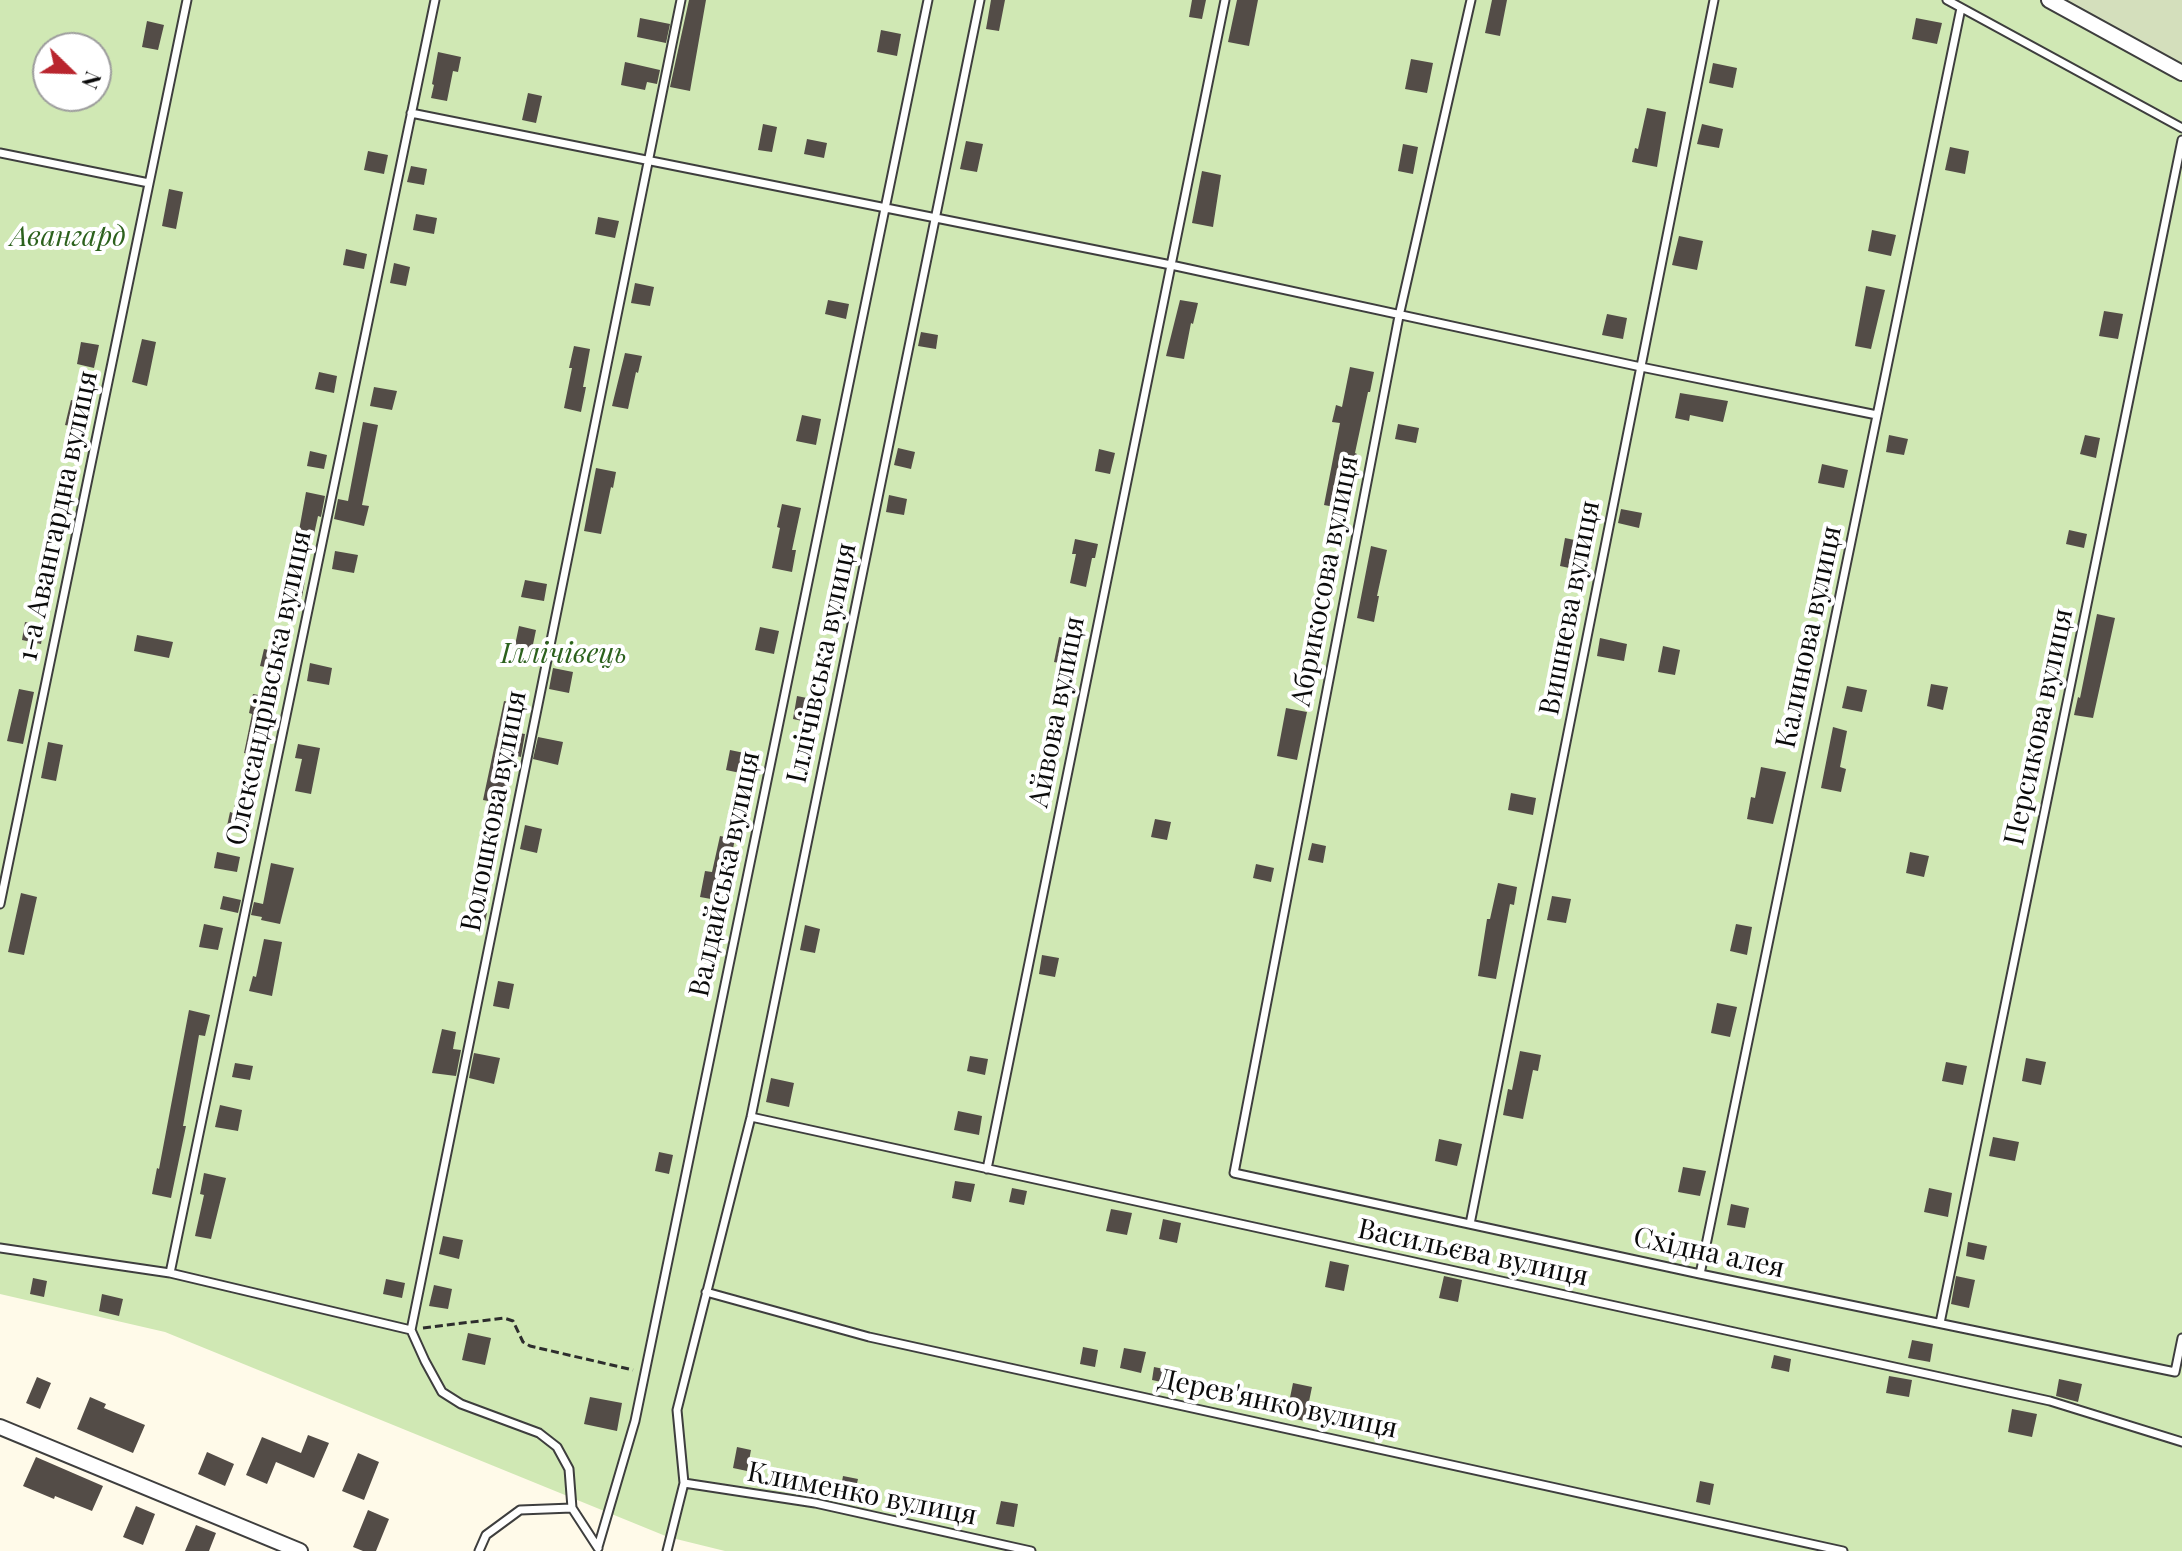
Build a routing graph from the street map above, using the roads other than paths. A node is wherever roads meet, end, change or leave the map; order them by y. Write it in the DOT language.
graph roads {
  1 [pos="187,0"];
  2 [pos="435,0"];
  3 [pos="681,0"];
  4 [pos="928,0"];
  5 [pos="980,0"];
  6 [pos="1225,0"];
  7 [pos="1471,0"];
  8 [pos="1714,0"];
  9 [pos="1947,0"];
  10 [pos="2049,0"];
  11 [pos="1961,8"];
  12 [pos="2182,73"];
  13 [pos="411,113"];
  14 [pos="2182,128"];
  15 [pos="2182,140"];
  16 [pos="0,153"];
  17 [pos="648,160"];
  18 [pos="149,183"];
  19 [pos="885,207"];
  20 [pos="935,217"];
  21 [pos="1171,265"];
  22 [pos="1399,316"];
  23 [pos="1641,367"];
  24 [pos="1877,415"];
  25 [pos="0,904"];
  26 [pos="751,1117"];
  27 [pos="987,1169"];
  28 [pos="1234,1173"];
  29 [pos="1470,1224"];
  30 [pos="0,1248"];
  31 [pos="170,1273"];
  32 [pos="1700,1274"];
  33 [pos="706,1292"];
  34 [pos="1940,1323"];
  35 [pos="411,1330"];
  36 [pos="2182,1338"];
  37 [pos="0,1427"];
  38 [pos="2182,1442"];
  39 [pos="684,1483"];
  40 [pos="572,1508"];
  41 [pos="599,1549"];
  42 [pos="300,1551"];
  43 [pos="479,1551"];
  44 [pos="667,1551"];
  45 [pos="1031,1551"];
  46 [pos="1843,1551"];
  1 -- 18 [label="lane, 1-а Авангардна вулиця"];
  2 -- 13 [label="lane, Олександрівська вулиця"];
  3 -- 17 [label="lane, Волошкова вулиця"];
  4 -- 19 [label="lane, Валдайська вулиця"];
  5 -- 20 [label="lane, Іллічівська вулиця"];
  6 -- 21 [label="lane, Айвова вулиця"];
  7 -- 22 [label="lane, Абрикосова вулиця"];
  8 -- 23 [label="lane, Вишнева вулиця"];
  9 -- 11 [label="lane"];
  10 -- 12 [label="street"];
  11 -- 14 [label="lane"];
  11 -- 24 [label="lane, Калинова вулиця"];
  13 -- 17 [label="lane"];
  13 -- 31 [label="lane, Олександрівська вулиця"];
  15 -- 34 [label="lane, Персикова вулиця"];
  16 -- 18 [label="lane"];
  17 -- 19 [label="lane"];
  17 -- 35 [label="lane, Волошкова вулиця"];
  18 -- 25 [label="lane, 1-а Авангардна вулиця"];
  19 -- 20 [label="lane"];
  19 -- 41 [label="lane, Валдайська вулиця"];
  20 -- 21 [label="lane"];
  20 -- 26 [label="lane, Іллічівська вулиця"];
  21 -- 22 [label="lane"];
  21 -- 27 [label="lane, Айвова вулиця"];
  22 -- 23 [label="lane"];
  22 -- 28 [label="lane, Абрикосова вулиця"];
  23 -- 24 [label="lane"];
  23 -- 29 [label="lane, Вишнева вулиця"];
  24 -- 32 [label="lane, Калинова вулиця"];
  26 -- 27 [label="lane, Васильєва вулиця"];
  26 -- 33 [label="lane, Іллічівська вулиця"];
  27 -- 38 [label="lane, Васильєва вулиця"];
  28 -- 29 [label="lane, Східна алея"];
  29 -- 32 [label="lane, Східна алея"];
  30 -- 31 [label="lane"];
  31 -- 35 [label="lane"];
  32 -- 34 [label="lane, Східна алея"];
  33 -- 39 [label="lane, Іллічівська вулиця"];
  33 -- 46 [label="lane, Дерев'янко вулиця"];
  34 -- 36 [label="lane, Східна алея"];
  35 -- 40 [label="lane"];
  37 -- 42 [label="street"];
  39 -- 44 [label="lane, Іллічівська вулиця"];
  39 -- 45 [label="lane, Клименко вулиця"];
  40 -- 41 [label="lane"];
  40 -- 43 [label="lane"];
}
